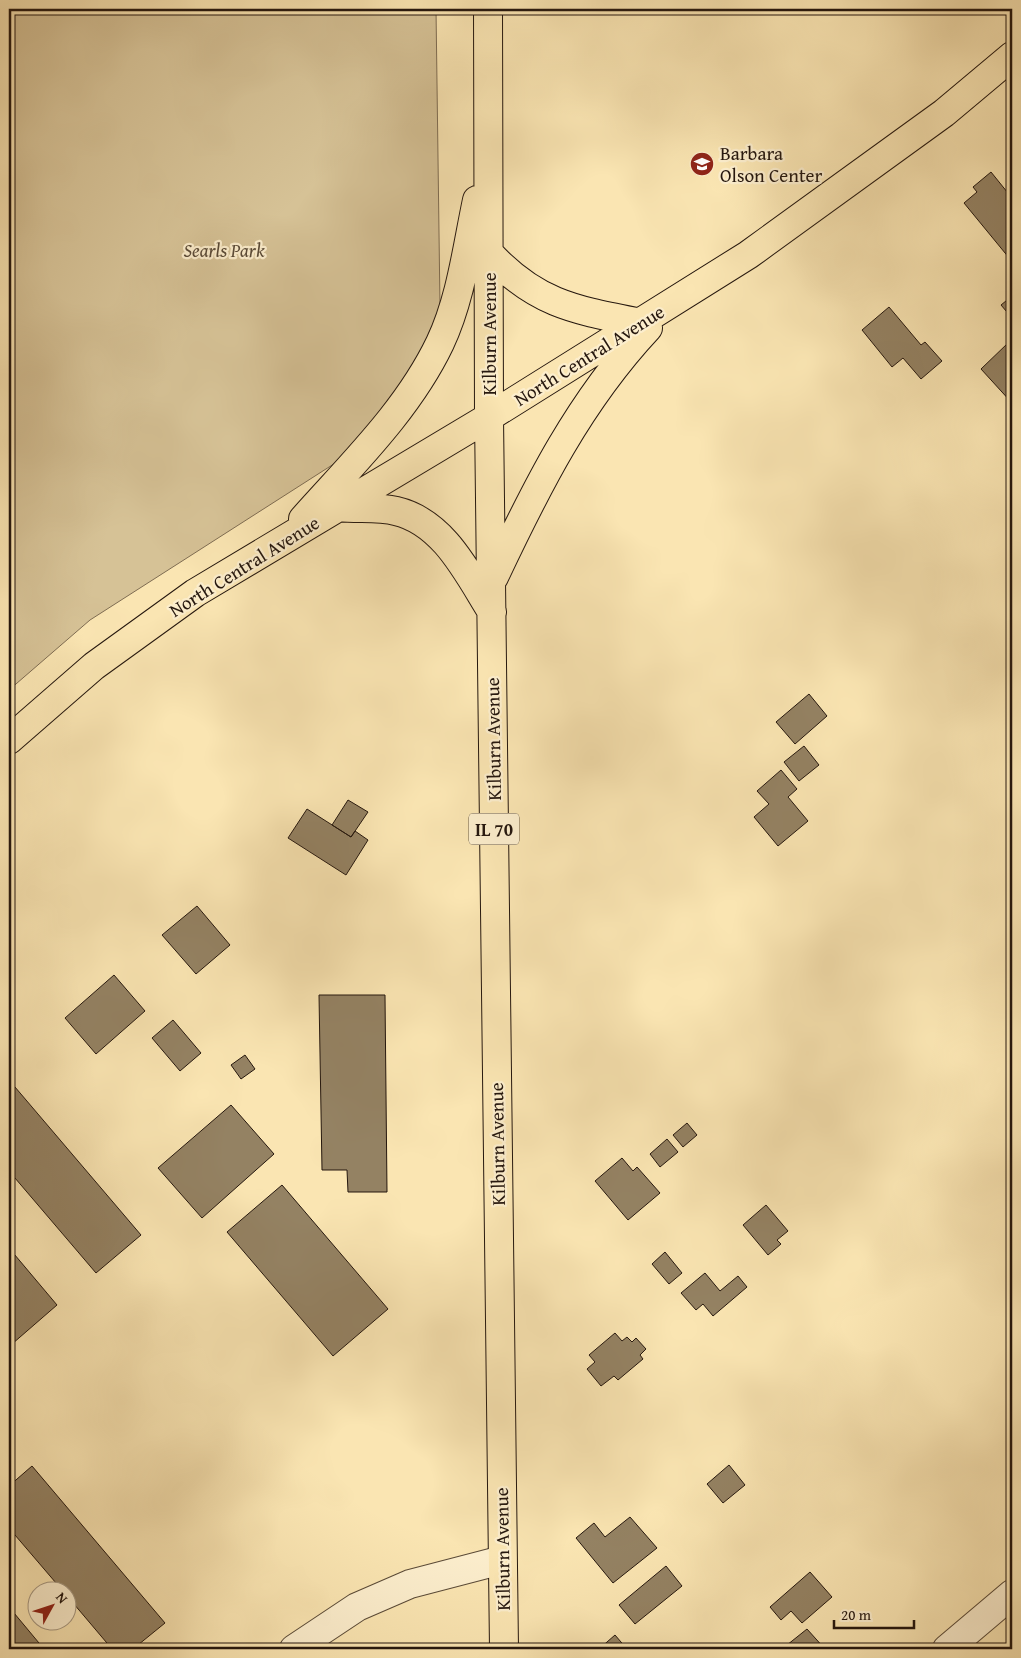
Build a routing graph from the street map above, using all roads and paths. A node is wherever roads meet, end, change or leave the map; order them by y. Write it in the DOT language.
graph roads {
  1 [pos="488,9"];
  2 [pos="1012,56"];
  3 [pos="488,150"];
  4 [pos="489,253"];
  5 [pos="670,304"];
  6 [pos="641,323"];
  7 [pos="489,417"];
  8 [pos="338,507"];
  9 [pos="287,538"];
  10 [pos="491,583"];
  11 [pos="492,612"];
  12 [pos="9,740"];
  13 [pos="502,1560"];
  14 [pos="1012,1594"];
  15 [pos="294,1649"];
  16 [pos="504,1649"];
  17 [pos="947,1649"];
  1 -- 3 [label="main road, Kilburn Avenue / IL 70"];
  2 -- 5 [label="main road, North Central Avenue"];
  3 -- 4 [label="main road, Kilburn Avenue / IL 70"];
  3 -- 9 [label="main road"];
  4 -- 6 [label="main road"];
  4 -- 7 [label="main road, Kilburn Avenue / IL 70"];
  5 -- 6 [label="main road, North Central Avenue"];
  5 -- 10 [label="main road"];
  6 -- 7 [label="main road, North Central Avenue"];
  7 -- 8 [label="main road, North Central Avenue"];
  7 -- 10 [label="main road, Kilburn Avenue / IL 70"];
  8 -- 9 [label="main road, North Central Avenue"];
  8 -- 11 [label="main road"];
  9 -- 12 [label="main road, North Central Avenue"];
  10 -- 11 [label="main road, Kilburn Avenue / IL 70"];
  11 -- 13 [label="main road, Kilburn Avenue / IL 70"];
  13 -- 15 [label="street"];
  13 -- 16 [label="main road, Kilburn Avenue / IL 70"];
  14 -- 17 [label="street"];
}
